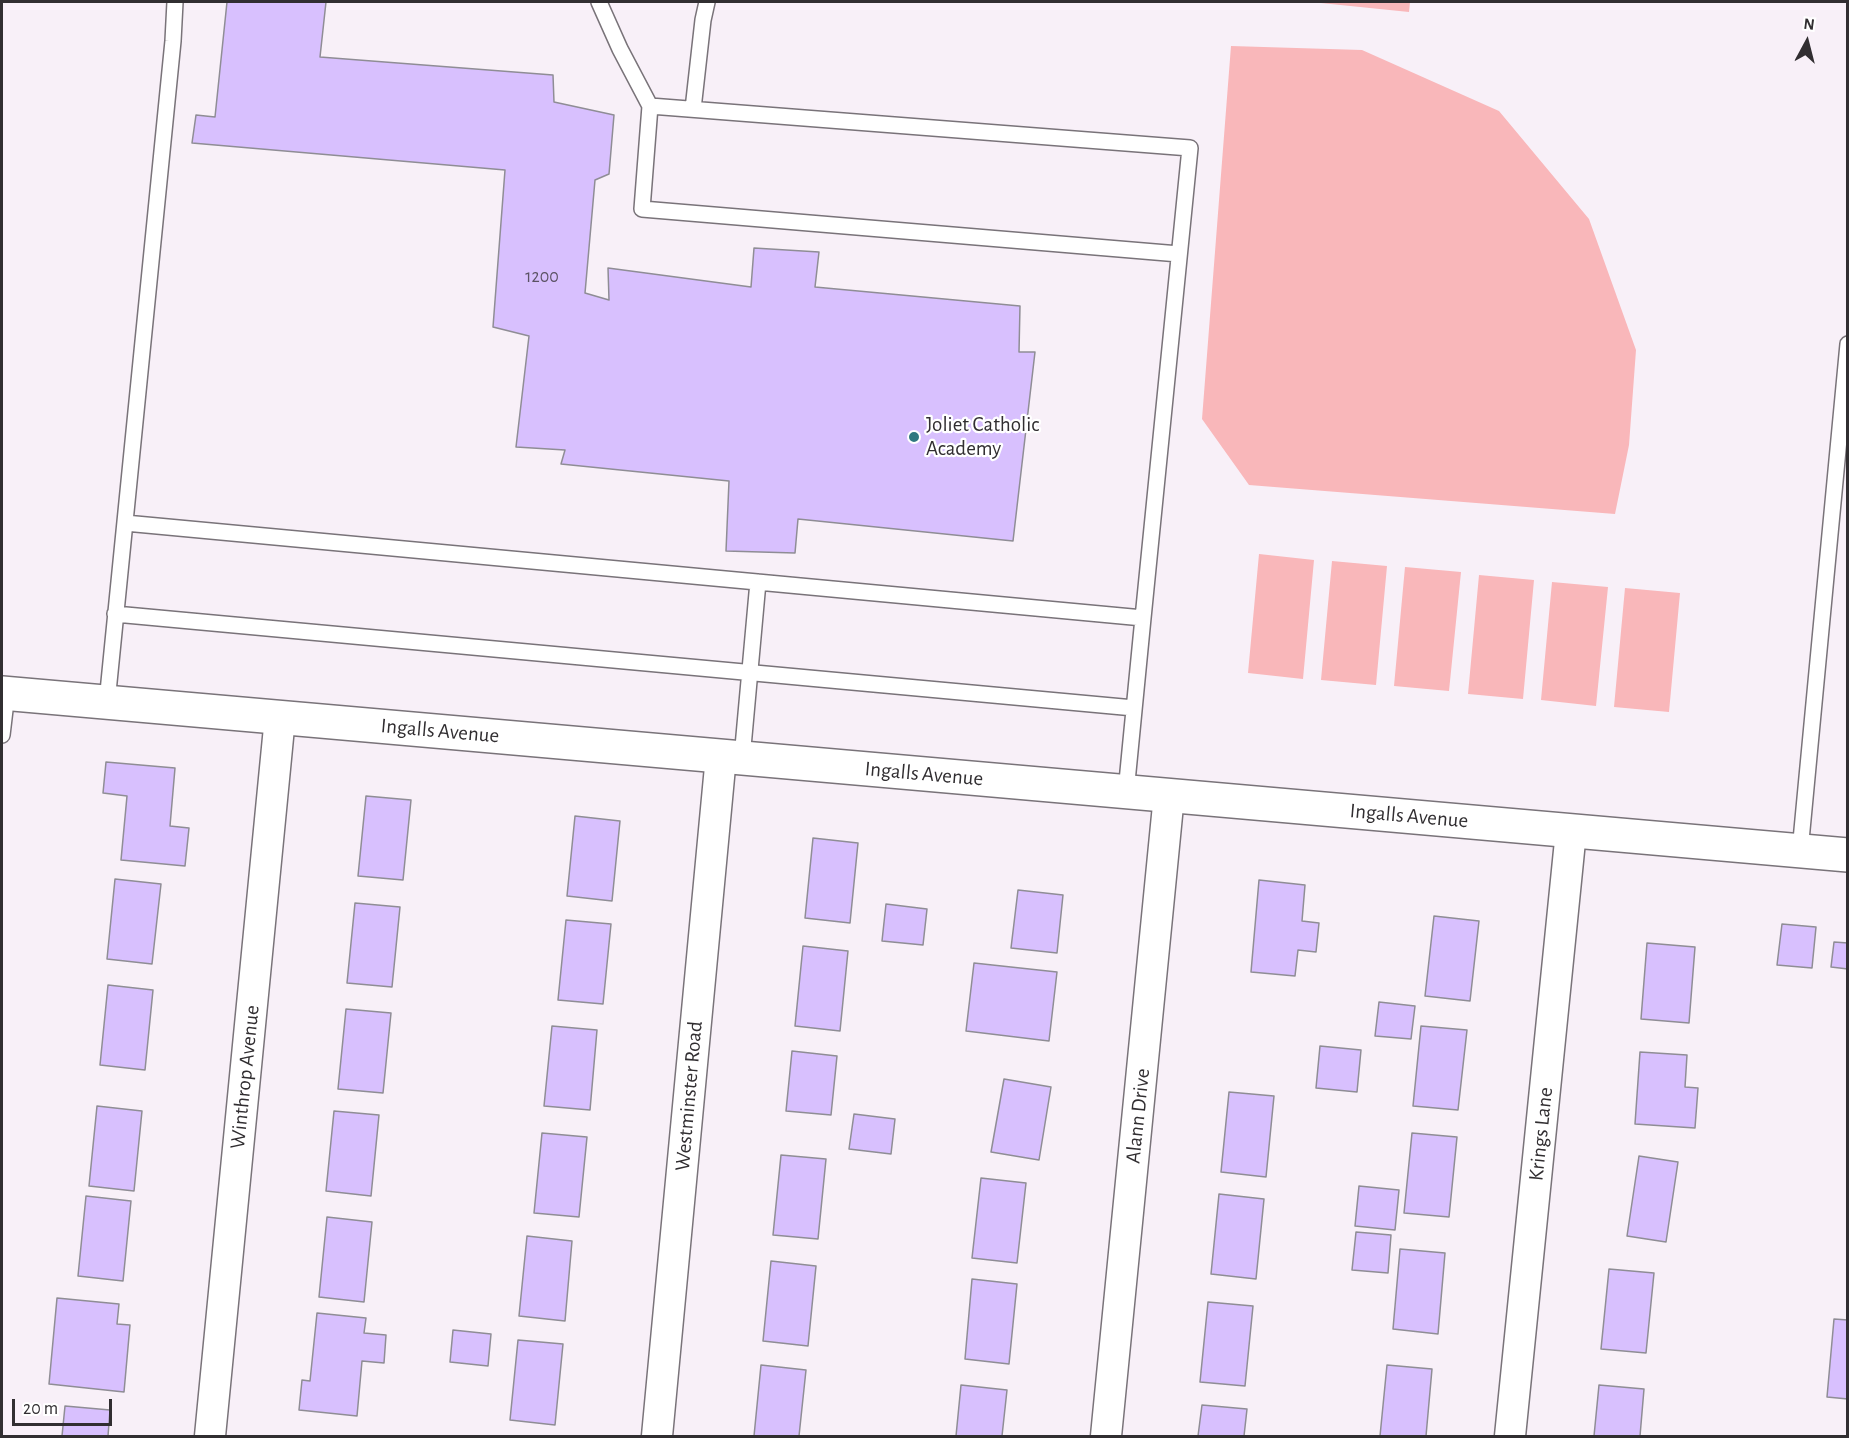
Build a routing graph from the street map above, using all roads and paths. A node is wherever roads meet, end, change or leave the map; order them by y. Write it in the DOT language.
graph roads {
  1 [pos="175,2"];
  2 [pos="599,2"];
  3 [pos="707,2"];
  4 [pos="650,106"];
  5 [pos="693,109"];
  6 [pos="1179,254"];
  7 [pos="1848,344"];
  8 [pos="124,523"];
  9 [pos="758,582"];
  10 [pos="116,614"];
  11 [pos="1143,618"];
  12 [pos="750,673"];
  13 [pos="4,693"];
  14 [pos="107,702"];
  15 [pos="1134,708"];
  16 [pos="280,717"];
  17 [pos="2,735"];
  18 [pos="731,757"];
  19 [pos="1126,792"];
  20 [pos="1170,795"];
  21 [pos="1571,831"];
  22 [pos="1800,851"];
  23 [pos="1848,855"];
  24 [pos="210,1437"];
  25 [pos="657,1437"];
  26 [pos="1106,1437"];
  27 [pos="1510,1437"];
  1 -- 8 [label="lane"];
  2 -- 4 [label="lane"];
  3 -- 5 [label="lane"];
  4 -- 5 [label="lane"];
  4 -- 6 [label="lane"];
  5 -- 6 [label="lane"];
  6 -- 11 [label="lane"];
  7 -- 22 [label="lane"];
  8 -- 9 [label="lane"];
  8 -- 10 [label="lane"];
  9 -- 11 [label="lane"];
  9 -- 12 [label="lane"];
  10 -- 12 [label="lane"];
  10 -- 14 [label="lane"];
  11 -- 15 [label="lane"];
  12 -- 15 [label="lane"];
  12 -- 18 [label="lane"];
  13 -- 14 [label="street, Ingalls Avenue"];
  13 -- 17 [label="lane"];
  14 -- 16 [label="street, Ingalls Avenue"];
  15 -- 19 [label="lane"];
  16 -- 18 [label="street, Ingalls Avenue"];
  16 -- 24 [label="street, Winthrop Avenue"];
  18 -- 19 [label="street, Ingalls Avenue"];
  18 -- 25 [label="street, Westminster Road"];
  19 -- 20 [label="street, Ingalls Avenue"];
  20 -- 21 [label="street, Ingalls Avenue"];
  20 -- 26 [label="street, Alann Drive"];
  21 -- 22 [label="street, Ingalls Avenue"];
  21 -- 27 [label="street, Krings Lane"];
  22 -- 23 [label="street, Ingalls Avenue"];
}
